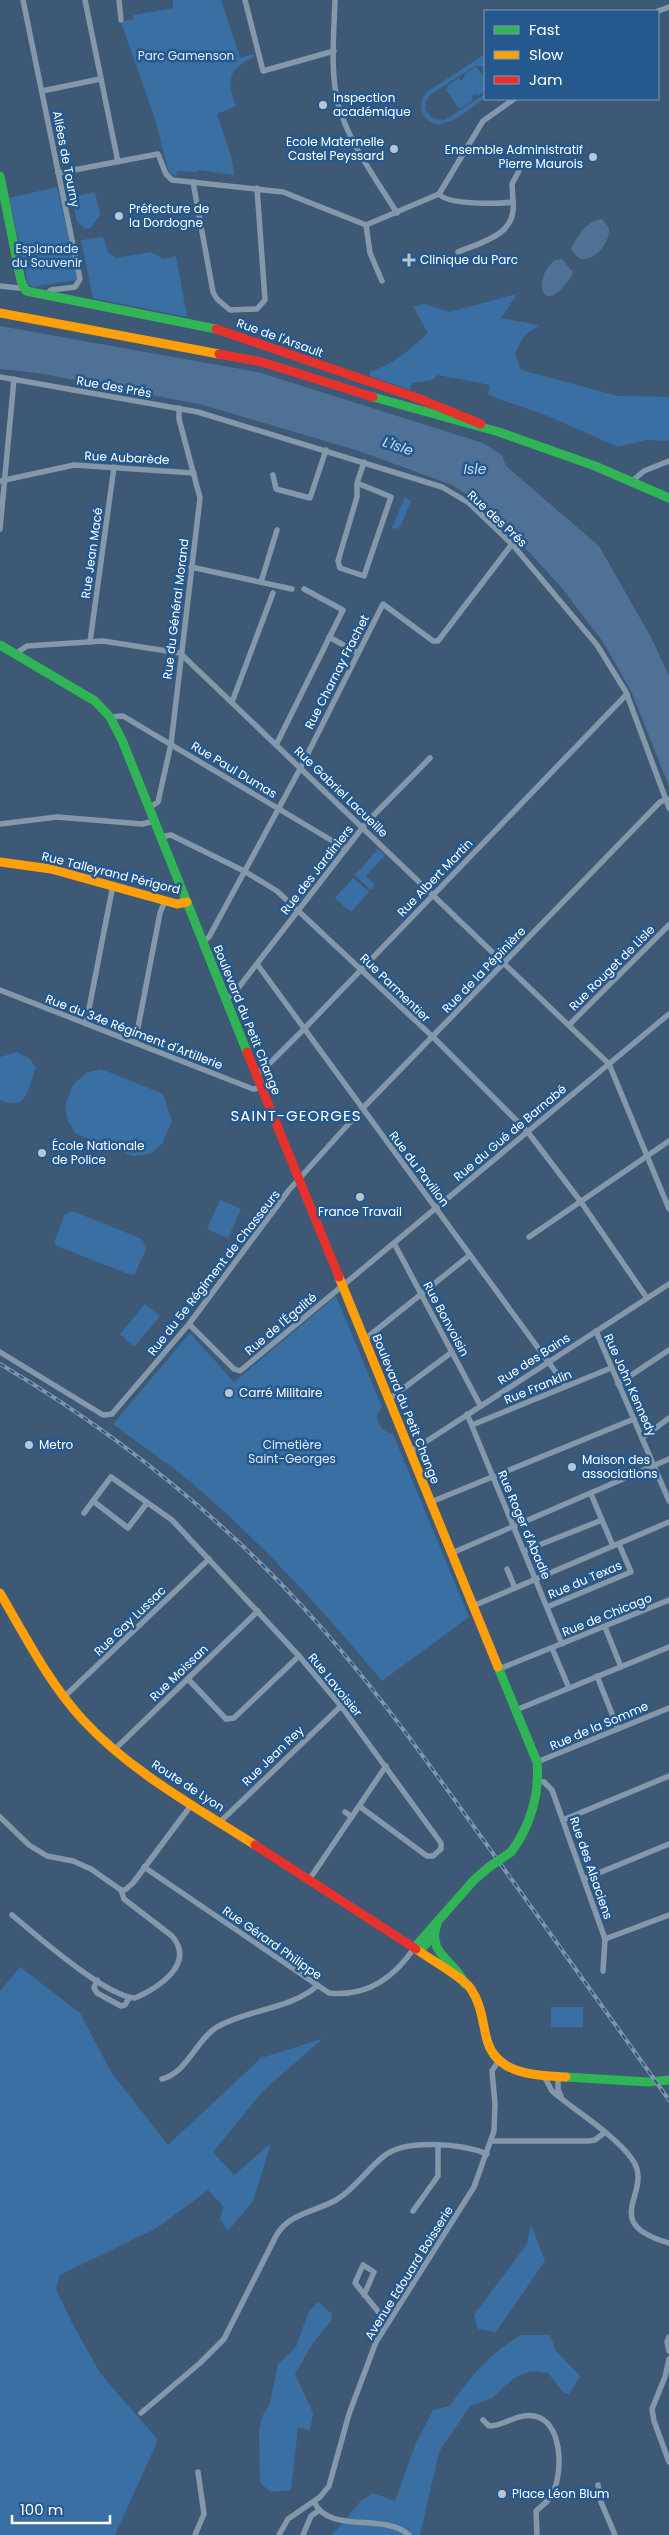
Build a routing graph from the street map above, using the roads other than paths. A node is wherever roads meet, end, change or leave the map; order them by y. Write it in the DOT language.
graph roads {
  1 [pos="23,0"];
  2 [pos="85,0"];
  3 [pos="119,0"];
  4 [pos="245,0"];
  5 [pos="335,0"];
  6 [pos="121,20"];
  7 [pos="334,51"];
  8 [pos="100,79"];
  9 [pos="42,91"];
  10 [pos="513,100"];
  11 [pos="118,162"];
  12 [pos="522,165"];
  13 [pos="58,173"];
  14 [pos="0,176"];
  15 [pos="193,182"];
  16 [pos="257,188"];
  17 [pos="439,194"];
  18 [pos="513,202"];
  19 [pos="397,213"];
  20 [pos="366,225"];
  21 [pos="458,252"];
  22 [pos="382,281"];
  23 [pos="0,286"];
  24 [pos="23,286"];
  25 [pos="44,296"];
  26 [pos="0,314"];
  27 [pos="0,377"];
  28 [pos="14,379"];
  29 [pos="420,399"];
  30 [pos="429,402"];
  31 [pos="179,408"];
  32 [pos="423,412"];
  33 [pos="434,415"];
  34 [pos="499,432"];
  35 [pos="326,450"];
  36 [pos="669,461"];
  37 [pos="364,462"];
  38 [pos="114,467"];
  39 [pos="194,473"];
  40 [pos="273,475"];
  41 [pos="2,481"];
  42 [pos="631,482"];
  43 [pos="357,483"];
  44 [pos="669,498"];
  45 [pos="0,529"];
  46 [pos="277,530"];
  47 [pos="512,544"];
  48 [pos="191,567"];
  49 [pos="262,582"];
  50 [pos="292,589"];
  51 [pos="304,589"];
  52 [pos="273,593"];
  53 [pos="329,637"];
  54 [pos="90,642"];
  55 [pos="0,645"];
  56 [pos="358,653"];
  57 [pos="15,654"];
  58 [pos="180,654"];
  59 [pos="627,694"];
  60 [pos="232,702"];
  61 [pos="110,717"];
  62 [pos="171,744"];
  63 [pos="276,744"];
  64 [pos="430,758"];
  65 [pos="301,768"];
  66 [pos="666,800"];
  67 [pos="149,808"];
  68 [pos="278,808"];
  69 [pos="669,808"];
  70 [pos="154,821"];
  71 [pos="0,824"];
  72 [pos="363,828"];
  73 [pos="161,837"];
  74 [pos="346,849"];
  75 [pos="0,862"];
  76 [pos="244,871"];
  77 [pos="113,886"];
  78 [pos="434,894"];
  79 [pos="165,901"];
  80 [pos="187,902"];
  81 [pos="298,910"];
  82 [pos="669,925"];
  83 [pos="203,942"];
  84 [pos="504,962"];
  85 [pos="257,964"];
  86 [pos="361,968"];
  87 [pos="0,990"];
  88 [pos="225,1000"];
  89 [pos="669,1014"];
  90 [pos="86,1024"];
  91 [pos="569,1025"];
  92 [pos="304,1029"];
  93 [pos="433,1037"];
  94 [pos="135,1043"];
  95 [pos="609,1064"];
  96 [pos="256,1075"];
  97 [pos="260,1088"];
  98 [pos="362,1109"];
  99 [pos="527,1132"];
  100 [pos="669,1141"];
  101 [pos="647,1156"];
  102 [pos="299,1181"];
  103 [pos="581,1202"];
  104 [pos="436,1208"];
  105 [pos="669,1209"];
  106 [pos="529,1237"];
  107 [pos="394,1243"];
  108 [pos="470,1255"];
  109 [pos="669,1284"];
  110 [pos="342,1286"];
  111 [pos="421,1294"];
  112 [pos="647,1298"];
  113 [pos="189,1324"];
  114 [pos="596,1331"];
  115 [pos="364,1340"];
  116 [pos="669,1350"];
  117 [pos="0,1352"];
  118 [pos="452,1352"];
  119 [pos="548,1361"];
  120 [pos="612,1368"];
  121 [pos="618,1384"];
  122 [pos="566,1386"];
  123 [pos="389,1399"];
  124 [pos="480,1405"];
  125 [pos="467,1414"];
  126 [pos="669,1418"];
  127 [pos="634,1419"];
  128 [pos="472,1425"];
  129 [pos="642,1438"];
  130 [pos="410,1452"];
  131 [pos="669,1460"];
  132 [pos="655,1467"];
  133 [pos="493,1477"];
  134 [pos="591,1494"];
  135 [pos="93,1500"];
  136 [pos="669,1501"];
  137 [pos="431,1502"];
  138 [pos="147,1503"];
  139 [pos="84,1513"];
  140 [pos="602,1520"];
  141 [pos="669,1522"];
  142 [pos="514,1527"];
  143 [pos="616,1545"];
  144 [pos="524,1551"];
  145 [pos="452,1553"];
  146 [pos="209,1559"];
  147 [pos="507,1569"];
  148 [pos="536,1579"];
  149 [pos="515,1588"];
  150 [pos="0,1593"];
  151 [pos="669,1600"];
  152 [pos="473,1606"];
  153 [pos="547,1607"];
  154 [pos="258,1612"];
  155 [pos="605,1627"];
  156 [pos="562,1644"];
  157 [pos="669,1647"];
  158 [pos="552,1648"];
  159 [pos="299,1656"];
  160 [pos="620,1666"];
  161 [pos="499,1669"];
  162 [pos="597,1676"];
  163 [pos="188,1678"];
  164 [pos="569,1688"];
  165 [pos="64,1697"];
  166 [pos="341,1706"];
  167 [pos="669,1708"];
  168 [pos="516,1710"];
  169 [pos="618,1729"];
  170 [pos="114,1750"];
  171 [pos="537,1762"];
  172 [pos="386,1766"];
  173 [pos="669,1776"];
  174 [pos="538,1781"];
  175 [pos="192,1804"];
  176 [pos="359,1806"];
  177 [pos="345,1812"];
  178 [pos="0,1817"];
  179 [pos="352,1817"];
  180 [pos="563,1820"];
  181 [pos="220,1822"];
  182 [pos="669,1844"];
  183 [pos="144,1867"];
  184 [pos="584,1879"];
  185 [pos="309,1880"];
  186 [pos="121,1890"];
  187 [pos="446,1912"];
  188 [pos="12,1915"];
  189 [pos="669,1915"];
  190 [pos="432,1937"];
  191 [pos="605,1939"];
  192 [pos="414,1948"];
  193 [pos="603,1971"];
  194 [pos="97,1980"];
  195 [pos="465,1984"];
  196 [pos="316,1986"];
  197 [pos="129,1998"];
  198 [pos="499,2060"];
  199 [pos="544,2076"];
  200 [pos="558,2076"];
  201 [pos="162,2079"];
  202 [pos="669,2080"];
  203 [pos="564,2100"];
  204 [pos="604,2133"];
  205 [pos="492,2140"];
  206 [pos="438,2145"];
  207 [pos="487,2154"];
  208 [pos="413,2211"];
  209 [pos="669,2243"];
  210 [pos="364,2294"];
  211 [pos="388,2322"];
  212 [pos="669,2336"];
  213 [pos="669,2351"];
  214 [pos="669,2359"];
  215 [pos="142,2412"];
  216 [pos="483,2420"];
  217 [pos="669,2462"];
  218 [pos="198,2472"];
  219 [pos="598,2485"];
  220 [pos="314,2502"];
  221 [pos="318,2511"];
  222 [pos="195,2535"];
  223 [pos="279,2535"];
  224 [pos="303,2535"];
  225 [pos="409,2535"];
  226 [pos="537,2535"];
  227 [pos="615,2535"];
  1 -- 9 [label="street, Allées de Tourny"];
  2 -- 8 [label="street"];
  3 -- 6 [label="street"];
  4 -- 7 [label="street"];
  5 -- 7 [label="street"];
  7 -- 19 [label="street"];
  8 -- 9 [label="street"];
  8 -- 11 [label="street"];
  9 -- 13 [label="street, Allées de Tourny"];
  10 -- 17 [label="street"];
  11 -- 13 [label="street"];
  11 -- 15 [label="street"];
  12 -- 18 [label="street"];
  13 -- 25 [label="street, Allées de Tourny"];
  14 -- 24 [label="main road"];
  15 -- 16 [label="street"];
  15 -- 16 [label="street"];
  16 -- 20 [label="street"];
  17 -- 18 [label="street"];
  17 -- 19 [label="street"];
  18 -- 21 [label="street"];
  19 -- 20 [label="street"];
  20 -- 22 [label="street"];
  23 -- 24 [label="street"];
  24 -- 25 [label="main road, Rue de l'Arsault"];
  25 -- 29 [label="main road, Rue de l'Arsault"];
  26 -- 32 [label="main road"];
  27 -- 28 [label="street, Rue des Prés"];
  28 -- 31 [label="street, Rue des Prés"];
  28 -- 41 [label="street"];
  29 -- 30 [label="main road, Rue de l'Arsault"];
  29 -- 32 [label="main road"];
  30 -- 33 [label="main road"];
  30 -- 34 [label="main road, Rue de l'Arsault"];
  31 -- 35 [label="street, Rue des Prés"];
  31 -- 39 [label="street, Rue du Général Morand"];
  32 -- 33 [label="main road"];
  33 -- 34 [label="main road"];
  34 -- 42 [label="main road"];
  35 -- 37 [label="street, Rue des Prés"];
  35 -- 40 [label="street"];
  36 -- 42 [label="street"];
  37 -- 43 [label="street"];
  37 -- 47 [label="street, Rue des Prés"];
  38 -- 39 [label="street, Rue Aubarède"];
  38 -- 41 [label="street, Rue Aubarède"];
  38 -- 54 [label="street, Rue Jean Macé"];
  39 -- 48 [label="street, Rue du Général Morand"];
  41 -- 45 [label="street"];
  42 -- 44 [label="main road"];
  43 -- 43 [label="street"];
  46 -- 49 [label="street"];
  47 -- 56 [label="street, Rue Charnay Frachet"];
  47 -- 59 [label="street, Rue des Prés"];
  48 -- 49 [label="street"];
  48 -- 58 [label="street, Rue du Général Morand"];
  49 -- 50 [label="street"];
  51 -- 53 [label="street"];
  52 -- 60 [label="street"];
  53 -- 56 [label="street"];
  53 -- 63 [label="street"];
  54 -- 57 [label="street"];
  54 -- 58 [label="street"];
  55 -- 57 [label="main road"];
  56 -- 65 [label="street, Rue Charnay Frachet"];
  57 -- 61 [label="main road"];
  58 -- 60 [label="street, Rue Gabriel Lacueille"];
  58 -- 62 [label="street, Rue du Général Morand"];
  59 -- 66 [label="street, Rue des Prés"];
  59 -- 78 [label="street, Rue Albert Martin"];
  60 -- 63 [label="street, Rue Gabriel Lacueille"];
  61 -- 62 [label="street, Rue Paul Dumas"];
  61 -- 67 [label="main road, Boulevard du Petit Change"];
  62 -- 67 [label="street, Rue du Général Morand"];
  62 -- 68 [label="street, Rue Paul Dumas"];
  63 -- 65 [label="street, Rue Gabriel Lacueille"];
  64 -- 72 [label="street, Rue des Jardiniers"];
  65 -- 68 [label="street, Rue Charnay Frachet"];
  65 -- 72 [label="street, Rue Gabriel Lacueille"];
  66 -- 69 [label="street, Rue des Prés"];
  66 -- 84 [label="street, Rue de la Pépinière"];
  67 -- 70 [label="main road, Boulevard du Petit Change"];
  68 -- 74 [label="street, Rue Paul Dumas"];
  68 -- 76 [label="street, Rue Charnay Frachet"];
  70 -- 71 [label="street"];
  70 -- 73 [label="main road, Boulevard du Petit Change"];
  72 -- 74 [label="street, Rue des Jardiniers"];
  72 -- 78 [label="street, Rue Gabriel Lacueille"];
  73 -- 76 [label="street, Rue Parmentier"];
  73 -- 80 [label="main road, Boulevard du Petit Change"];
  74 -- 81 [label="street, Rue des Jardiniers"];
  75 -- 77 [label="main road, Rue Talleyrand Périgord"];
  76 -- 81 [label="street, Rue Parmentier"];
  76 -- 83 [label="street, Rue Charnay Frachet"];
  77 -- 79 [label="main road, Rue Talleyrand Périgord"];
  77 -- 90 [label="street"];
  78 -- 84 [label="street, Rue Gabriel Lacueille"];
  78 -- 86 [label="street, Rue Albert Martin"];
  79 -- 80 [label="main road, Rue Talleyrand Périgord"];
  79 -- 94 [label="street"];
  80 -- 83 [label="main road, Boulevard du Petit Change"];
  81 -- 85 [label="street, Rue des Jardiniers"];
  81 -- 86 [label="street, Rue Parmentier"];
  82 -- 91 [label="street, Rue Rouget de Lisle"];
  83 -- 88 [label="main road, Boulevard du Petit Change"];
  84 -- 91 [label="street, Rue Gabriel Lacueille"];
  84 -- 93 [label="street, Rue de la Pépinière"];
  85 -- 88 [label="street, Rue des Jardiniers"];
  85 -- 92 [label="street, Rue du Pavillon"];
  86 -- 92 [label="street, Rue Albert Martin"];
  86 -- 93 [label="street, Rue Parmentier"];
  87 -- 90 [label="street, Rue du 34e Régiment d'Artillerie"];
  88 -- 96 [label="main road, Boulevard du Petit Change"];
  89 -- 95 [label="street, Rue du Gué de Barnabé"];
  90 -- 94 [label="street, Rue du 34e Régiment d'Artillerie"];
  91 -- 95 [label="street, Rue Gabriel Lacueille"];
  92 -- 96 [label="street, Rue Albert Martin"];
  92 -- 98 [label="street, Rue du Pavillon"];
  93 -- 98 [label="street, Rue de la Pépinière"];
  93 -- 99 [label="street, Rue Parmentier"];
  94 -- 97 [label="street, Rue du 34e Régiment d'Artillerie"];
  95 -- 99 [label="street, Rue du Gué de Barnabé"];
  95 -- 101 [label="street"];
  96 -- 97 [label="main road, Boulevard du Petit Change"];
  97 -- 102 [label="main road, Boulevard du Petit Change"];
  98 -- 102 [label="street, Rue de la Pépinière"];
  98 -- 104 [label="street, Rue du Pavillon"];
  99 -- 103 [label="street, Rue Parmentier"];
  99 -- 104 [label="street, Rue du Gué de Barnabé"];
  100 -- 101 [label="street"];
  101 -- 103 [label="street"];
  101 -- 105 [label="street"];
  102 -- 110 [label="main road, Boulevard du Petit Change"];
  102 -- 113 [label="street, Rue du 5e Régiment de Chasseurs"];
  103 -- 106 [label="street"];
  103 -- 112 [label="street, Rue Parmentier"];
  104 -- 107 [label="street, Rue du Gué de Barnabé"];
  104 -- 108 [label="street, Rue du Pavillon"];
  107 -- 110 [label="street, Rue du Gué de Barnabé"];
  107 -- 111 [label="street, Rue Bonvoisin"];
  108 -- 111 [label="street"];
  108 -- 119 [label="street, Rue du Pavillon"];
  109 -- 112 [label="street, Rue des Bains"];
  110 -- 113 [label="street, Rue de l'Égalité"];
  110 -- 115 [label="main road, Boulevard du Petit Change"];
  111 -- 115 [label="street"];
  111 -- 118 [label="street, Rue Bonvoisin"];
  112 -- 114 [label="street, Rue des Bains"];
  113 -- 117 [label="street, Rue du 5e Régiment de Chasseurs"];
  114 -- 119 [label="street, Rue des Bains"];
  114 -- 120 [label="street, Rue John Kennedy"];
  115 -- 123 [label="main road, Boulevard du Petit Change"];
  116 -- 121 [label="street"];
  118 -- 123 [label="street"];
  118 -- 124 [label="street, Rue Bonvoisin"];
  119 -- 122 [label="street, Rue du Pavillon"];
  119 -- 124 [label="street, Rue des Bains"];
  120 -- 121 [label="street, Rue John Kennedy"];
  120 -- 122 [label="street, Rue Franklin"];
  121 -- 127 [label="street, Rue John Kennedy"];
  122 -- 128 [label="street, Rue Franklin"];
  123 -- 130 [label="main road, Boulevard du Petit Change"];
  124 -- 125 [label="street, Rue des Bains"];
  125 -- 128 [label="street, Rue Roger d'Abadie"];
  125 -- 130 [label="street, Rue des Bains"];
  126 -- 129 [label="street"];
  127 -- 129 [label="street, Rue John Kennedy"];
  127 -- 133 [label="street"];
  128 -- 133 [label="street, Rue Roger d'Abadie"];
  129 -- 132 [label="street, Rue John Kennedy"];
  130 -- 137 [label="main road, Boulevard du Petit Change"];
  131 -- 132 [label="street"];
  132 -- 134 [label="street"];
  132 -- 136 [label="street, Rue John Kennedy"];
  133 -- 137 [label="street"];
  133 -- 142 [label="street, Rue Roger d'Abadie"];
  134 -- 140 [label="street"];
  134 -- 142 [label="street"];
  135 -- 138 [label="street, Rue Lavoisier"];
  135 -- 138 [label="street"];
  135 -- 139 [label="street"];
  137 -- 145 [label="main road, Boulevard du Petit Change"];
  138 -- 146 [label="street, Rue Lavoisier"];
  140 -- 143 [label="street"];
  140 -- 144 [label="street"];
  141 -- 143 [label="street"];
  142 -- 144 [label="street, Rue Roger d'Abadie"];
  142 -- 145 [label="street"];
  143 -- 148 [label="street"];
  143 -- 153 [label="street, Rue du Texas"];
  144 -- 148 [label="street, Rue Roger d'Abadie"];
  145 -- 152 [label="main road, Boulevard du Petit Change"];
  146 -- 154 [label="street, Rue Lavoisier"];
  146 -- 165 [label="street, Rue Gay Lussac"];
  147 -- 149 [label="street"];
  148 -- 149 [label="street"];
  148 -- 153 [label="street, Rue Roger d'Abadie"];
  149 -- 152 [label="street"];
  150 -- 165 [label="main road, Route de Lyon"];
  151 -- 155 [label="street, Rue de Chicago"];
  152 -- 161 [label="main road, Boulevard du Petit Change"];
  153 -- 156 [label="street, Rue Roger d'Abadie"];
  154 -- 159 [label="street, Rue Lavoisier"];
  154 -- 163 [label="street, Rue Moissan"];
  155 -- 156 [label="street, Rue de Chicago"];
  155 -- 160 [label="street"];
  156 -- 158 [label="street, Rue de Chicago"];
  157 -- 160 [label="street"];
  158 -- 161 [label="street, Rue de Chicago"];
  158 -- 164 [label="street"];
  159 -- 163 [label="street"];
  159 -- 166 [label="street, Rue Lavoisier"];
  160 -- 162 [label="street"];
  161 -- 168 [label="main road, Boulevard du Petit Change"];
  162 -- 164 [label="street"];
  162 -- 169 [label="street"];
  163 -- 170 [label="street, Rue Moissan"];
  164 -- 168 [label="street"];
  165 -- 170 [label="main road, Route de Lyon"];
  166 -- 172 [label="street, Rue Lavoisier"];
  166 -- 181 [label="street, Rue Jean Rey"];
  167 -- 169 [label="street, Rue de la Somme"];
  168 -- 171 [label="main road, Boulevard du Petit Change"];
  169 -- 171 [label="street, Rue de la Somme"];
  170 -- 175 [label="main road, Route de Lyon"];
  171 -- 174 [label="main road, Boulevard du Petit Change"];
  172 -- 176 [label="street"];
  172 -- 176 [label="street, Rue Lavoisier"];
  173 -- 180 [label="street"];
  174 -- 180 [label="street, Rue des Alsaciens"];
  174 -- 187 [label="main road, Boulevard du Petit Change, bridge"];
  175 -- 181 [label="main road, Route de Lyon"];
  175 -- 183 [label="street"];
  176 -- 179 [label="street"];
  177 -- 179 [label="street"];
  178 -- 186 [label="street"];
  179 -- 185 [label="street"];
  180 -- 184 [label="street, Rue des Alsaciens"];
  181 -- 185 [label="main road, Route de Lyon"];
  182 -- 184 [label="street"];
  183 -- 186 [label="street"];
  183 -- 196 [label="street, Rue Gérard Philippe"];
  184 -- 191 [label="street, Rue des Alsaciens"];
  185 -- 192 [label="main road, Route de Lyon"];
  186 -- 197 [label="street"];
  187 -- 190 [label="main road"];
  187 -- 192 [label="main road, Boulevard du Petit Change"];
  188 -- 194 [label="street"];
  189 -- 191 [label="street"];
  190 -- 192 [label="main road"];
  190 -- 195 [label="main road"];
  191 -- 193 [label="street, Rue des Alsaciens"];
  192 -- 195 [label="main road, Route de Lyon"];
  192 -- 196 [label="street, Rue Gérard Philippe"];
  194 -- 197 [label="street"];
  194 -- 197 [label="street"];
  195 -- 198 [label="main road"];
  196 -- 201 [label="street"];
  198 -- 199 [label="main road"];
  198 -- 205 [label="street, Avenue Edouard Boisserie"];
  199 -- 200 [label="main road"];
  199 -- 203 [label="street"];
  200 -- 202 [label="main road"];
  200 -- 203 [label="street"];
  203 -- 204 [label="street"];
  204 -- 205 [label="street"];
  204 -- 209 [label="street"];
  205 -- 207 [label="street, Avenue Edouard Boisserie"];
  206 -- 207 [label="street"];
  206 -- 208 [label="street"];
  206 -- 215 [label="street"];
  207 -- 211 [label="street, Avenue Edouard Boisserie"];
  210 -- 210 [label="street"];
  210 -- 211 [label="street"];
  211 -- 220 [label="street, Avenue Edouard Boisserie"];
  212 -- 213 [label="street"];
  214 -- 217 [label="street"];
  216 -- 226 [label="street"];
  218 -- 222 [label="street"];
  219 -- 227 [label="street"];
  220 -- 221 [label="street"];
  220 -- 223 [label="street, Avenue Edouard Boisserie"];
  221 -- 224 [label="street"];
  221 -- 225 [label="street"];
}
